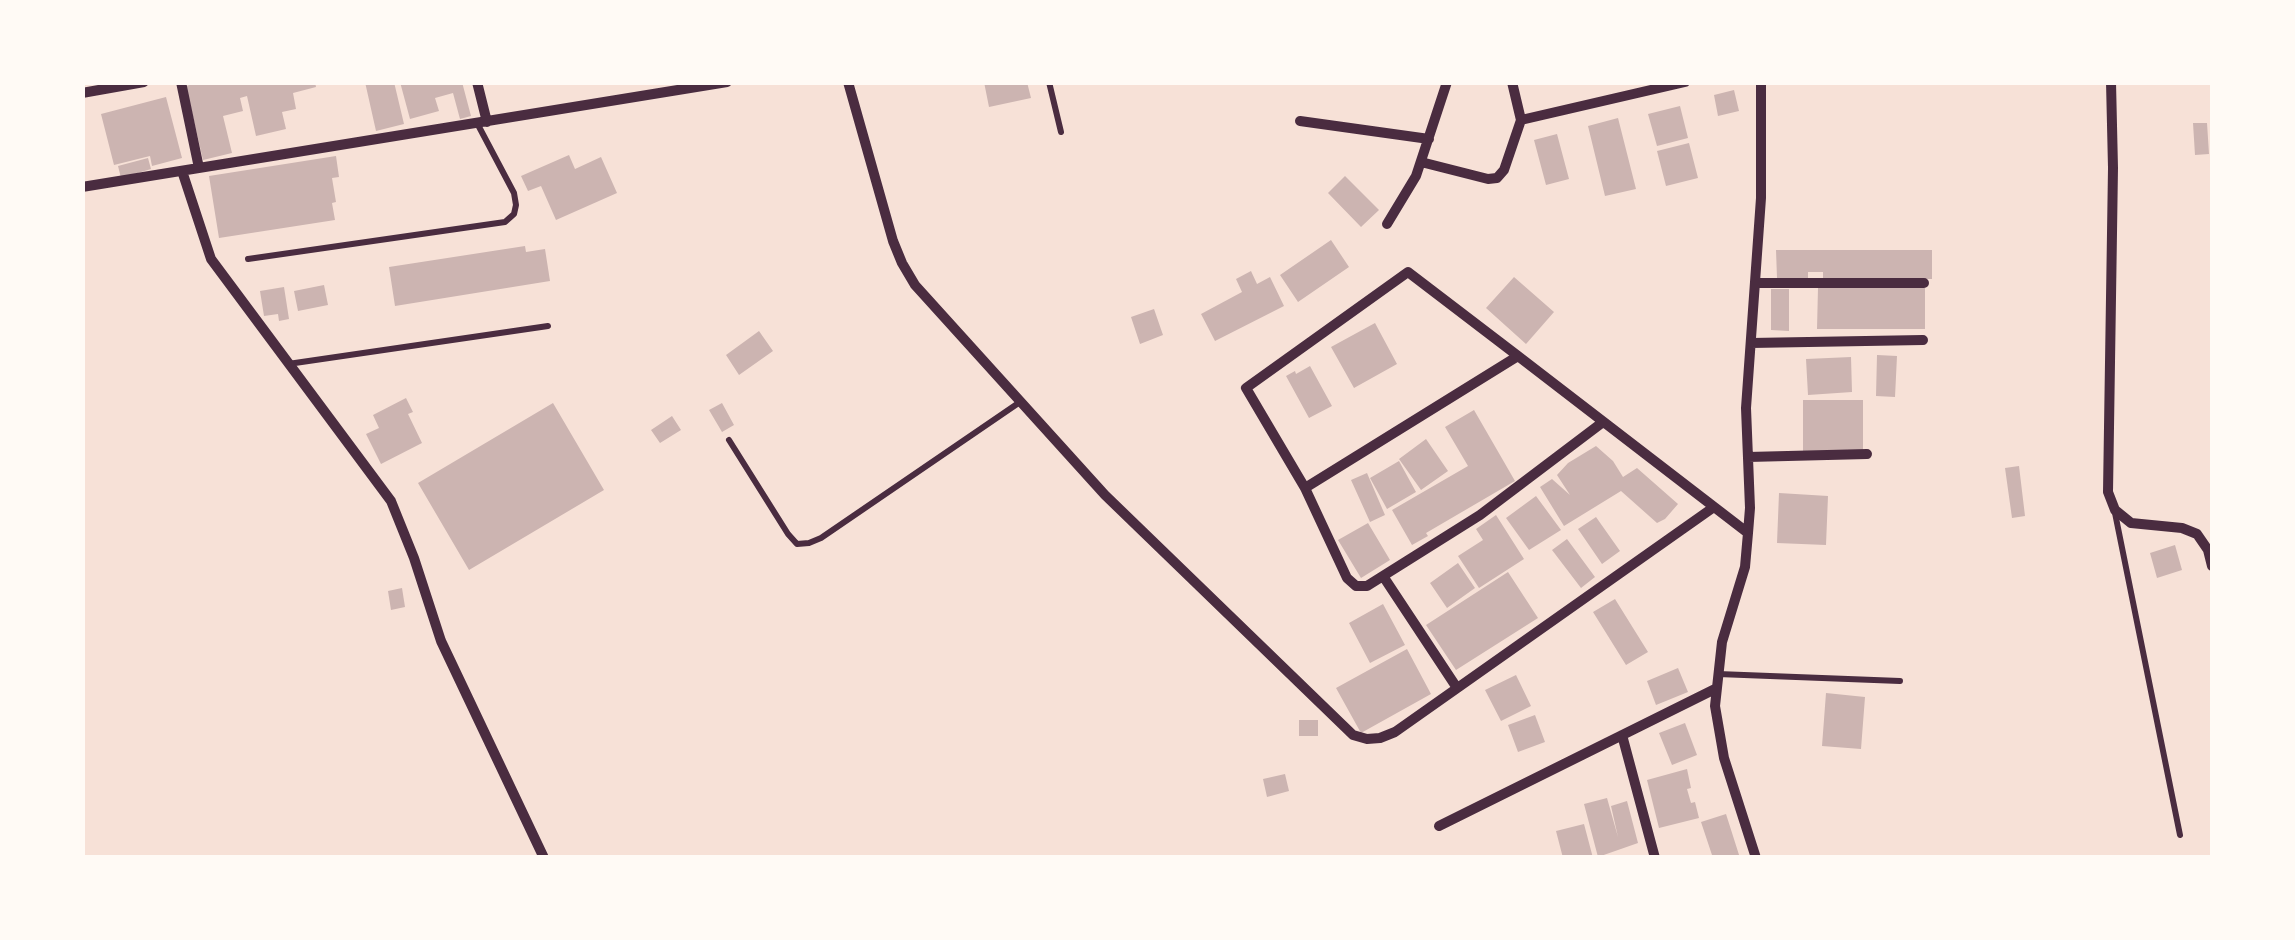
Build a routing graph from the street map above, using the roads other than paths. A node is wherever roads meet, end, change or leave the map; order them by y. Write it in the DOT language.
graph roads {
  1 [pos="144,82"];
  2 [pos="180,82"];
  3 [pos="477,82"];
  4 [pos="727,82"];
  5 [pos="848,82"];
  6 [pos="1049,82"];
  7 [pos="1447,82"];
  8 [pos="1512,82"];
  9 [pos="1685,82"];
  10 [pos="1761,82"];
  11 [pos="2111,82"];
  12 [pos="82,93"];
  13 [pos="1300,120"];
  14 [pos="1521,120"];
  15 [pos="482,123"];
  16 [pos="1061,132"];
  17 [pos="1429,139"];
  18 [pos="1421,162"];
  19 [pos="199,168"];
  20 [pos="182,172"];
  21 [pos="82,187"];
  22 [pos="1387,224"];
  23 [pos="248,258"];
  24 [pos="1755,283"];
  25 [pos="1924,283"];
  26 [pos="548,326"];
  27 [pos="1923,340"];
  28 [pos="1751,343"];
  29 [pos="1518,356"];
  30 [pos="288,364"];
  31 [pos="1020,402"];
  32 [pos="1602,422"];
  33 [pos="729,440"];
  34 [pos="1867,454"];
  35 [pos="1748,456"];
  36 [pos="1306,488"];
  37 [pos="1714,507"];
  38 [pos="2114,510"];
  39 [pos="1748,533"];
  40 [pos="2212,566"];
  41 [pos="1383,576"];
  42 [pos="1718,674"];
  43 [pos="1900,681"];
  44 [pos="1456,688"];
  45 [pos="1716,689"];
  46 [pos="1622,735"];
  47 [pos="1439,826"];
  48 [pos="2180,835"];
  49 [pos="544,858"];
  50 [pos="1655,858"];
  51 [pos="1756,858"];
  1 -- 12 [label="street"];
  2 -- 19 [label="street"];
  3 -- 15 [label="street"];
  4 -- 15 [label="street"];
  5 -- 31 [label="street"];
  6 -- 16 [label="lane"];
  7 -- 17 [label="street"];
  8 -- 14 [label="street"];
  9 -- 14 [label="street"];
  10 -- 24 [label="street"];
  11 -- 38 [label="street"];
  13 -- 17 [label="street"];
  14 -- 18 [label="street"];
  15 -- 19 [label="street"];
  15 -- 23 [label="lane"];
  17 -- 18 [label="street"];
  18 -- 22 [label="street"];
  19 -- 20 [label="street"];
  20 -- 21 [label="street"];
  20 -- 30 [label="street"];
  24 -- 25 [label="street"];
  24 -- 28 [label="street"];
  26 -- 30 [label="lane"];
  27 -- 28 [label="street"];
  28 -- 35 [label="street"];
  29 -- 32 [label="street"];
  29 -- 36 [label="street"];
  29 -- 36 [label="street"];
  30 -- 49 [label="street"];
  31 -- 33 [label="lane"];
  31 -- 44 [label="street"];
  32 -- 37 [label="street"];
  32 -- 41 [label="street"];
  34 -- 35 [label="street"];
  35 -- 39 [label="street"];
  36 -- 41 [label="street"];
  37 -- 39 [label="street"];
  37 -- 44 [label="street"];
  38 -- 40 [label="street"];
  38 -- 48 [label="lane"];
  39 -- 42 [label="street"];
  41 -- 44 [label="street"];
  42 -- 43 [label="lane"];
  42 -- 45 [label="street"];
  45 -- 46 [label="street"];
  45 -- 51 [label="street"];
  46 -- 47 [label="street"];
  46 -- 50 [label="street"];
}
